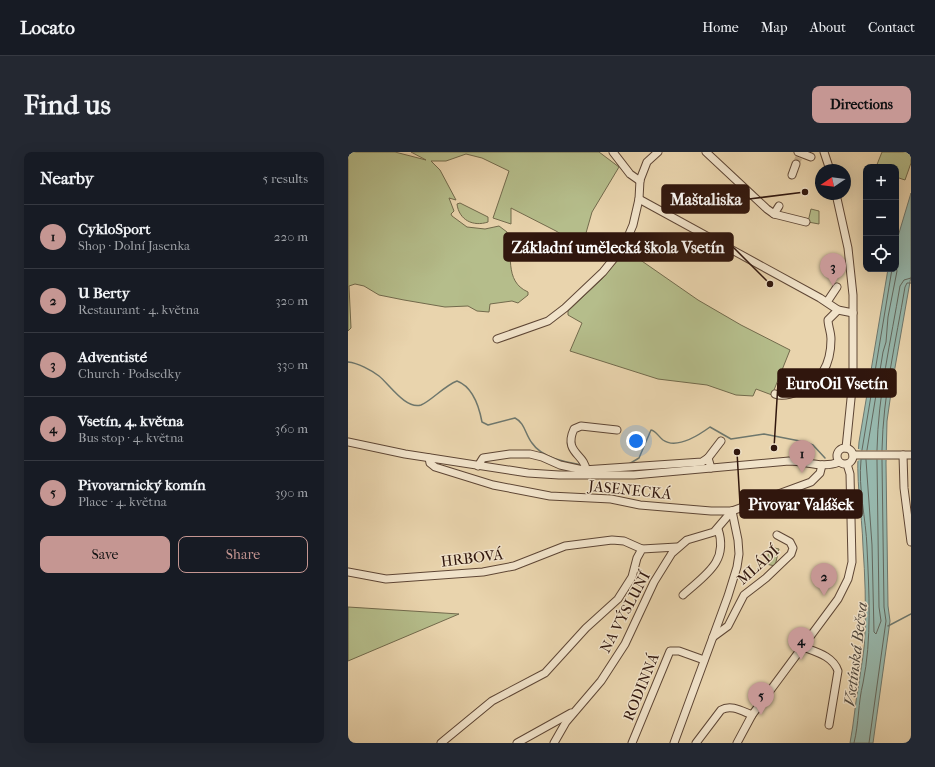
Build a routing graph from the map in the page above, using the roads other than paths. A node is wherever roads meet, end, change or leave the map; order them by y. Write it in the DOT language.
graph roads {
  1 [pos="613,152"];
  2 [pos="658,152"];
  3 [pos="706,152"];
  4 [pos="824,152"];
  5 [pos="798,156"];
  6 [pos="811,157"];
  7 [pos="828,164"];
  8 [pos="792,175"];
  9 [pos="640,181"];
  10 [pos="639,199"];
  11 [pos="837,200"];
  12 [pos="779,206"];
  13 [pos="774,214"];
  14 [pos="806,222"];
  15 [pos="837,287"];
  16 [pos="827,302"];
  17 [pos="838,310"];
  18 [pos="853,313"];
  19 [pos="498,339"];
  20 [pos="775,394"];
  21 [pos="617,430"];
  22 [pos="721,441"];
  23 [pos="348,442"];
  24 [pos="846,448"];
  25 [pos="854,455"];
  26 [pos="903,455"];
  27 [pos="911,455"];
  28 [pos="429,458"];
  29 [pos="708,458"];
  30 [pos="839,462"];
  31 [pos="847,464"];
  32 [pos="822,465"];
  33 [pos="478,466"];
  34 [pos="586,467"];
  35 [pos="712,468"];
  36 [pos="732,511"];
  37 [pos="718,529"];
  38 [pos="777,535"];
  39 [pos="911,542"];
  40 [pos="677,547"];
  41 [pos="642,549"];
  42 [pos="348,572"];
  43 [pos="683,595"];
  44 [pos="713,637"];
  45 [pos="803,647"];
  46 [pos="704,660"];
  47 [pos="575,711"];
  48 [pos="752,715"];
  49 [pos="828,725"];
  50 [pos="441,743"];
  51 [pos="517,743"];
  52 [pos="554,743"];
  53 [pos="632,743"];
  54 [pos="674,743"];
  55 [pos="696,743"];
  56 [pos="737,743"];
  1 -- 9 [label="street"];
  2 -- 9 [label="street"];
  3 -- 13 [label="street"];
  4 -- 7 [label="street"];
  5 -- 6 [label="street"];
  5 -- 8 [label="street"];
  9 -- 10 [label="street"];
  10 -- 16 [label="street"];
  10 -- 19 [label="street"];
  11 -- 18 [label="street"];
  12 -- 13 [label="street"];
  13 -- 14 [label="street"];
  15 -- 16 [label="street"];
  16 -- 17 [label="street"];
  17 -- 18 [label="street"];
  17 -- 20 [label="street"];
  18 -- 24 [label="street"];
  21 -- 34 [label="street"];
  22 -- 29 [label="street"];
  23 -- 28 [label="street"];
  24 -- 25 [label="street"];
  24 -- 30 [label="street"];
  25 -- 26 [label="street"];
  25 -- 31 [label="street"];
  26 -- 27 [label="street"];
  26 -- 39 [label="street"];
  28 -- 33 [label="street"];
  28 -- 36 [label="street, JASENECKÁ"];
  29 -- 34 [label="street"];
  29 -- 35 [label="street"];
  30 -- 31 [label="street"];
  30 -- 32 [label="street"];
  31 -- 45 [label="street"];
  32 -- 35 [label="street"];
  32 -- 36 [label="street, JASENECKÁ"];
  33 -- 34 [label="street"];
  33 -- 35 [label="street"];
  36 -- 37 [label="street"];
  36 -- 44 [label="street, MLÁDÍ"];
  37 -- 40 [label="street"];
  37 -- 43 [label="street"];
  38 -- 44 [label="street, MLÁDÍ"];
  40 -- 41 [label="street, HRBOVÁ"];
  40 -- 47 [label="street, NA VÝSLUNÍ"];
  41 -- 42 [label="street, HRBOVÁ"];
  41 -- 50 [label="street"];
  44 -- 46 [label="street, MLÁDÍ"];
  45 -- 48 [label="street"];
  45 -- 49 [label="street"];
  46 -- 53 [label="street, RODINNÁ"];
  46 -- 54 [label="street, MLÁDÍ"];
  47 -- 51 [label="street"];
  47 -- 52 [label="street, NA VÝSLUNÍ"];
  48 -- 55 [label="street"];
  48 -- 56 [label="street"];
}
